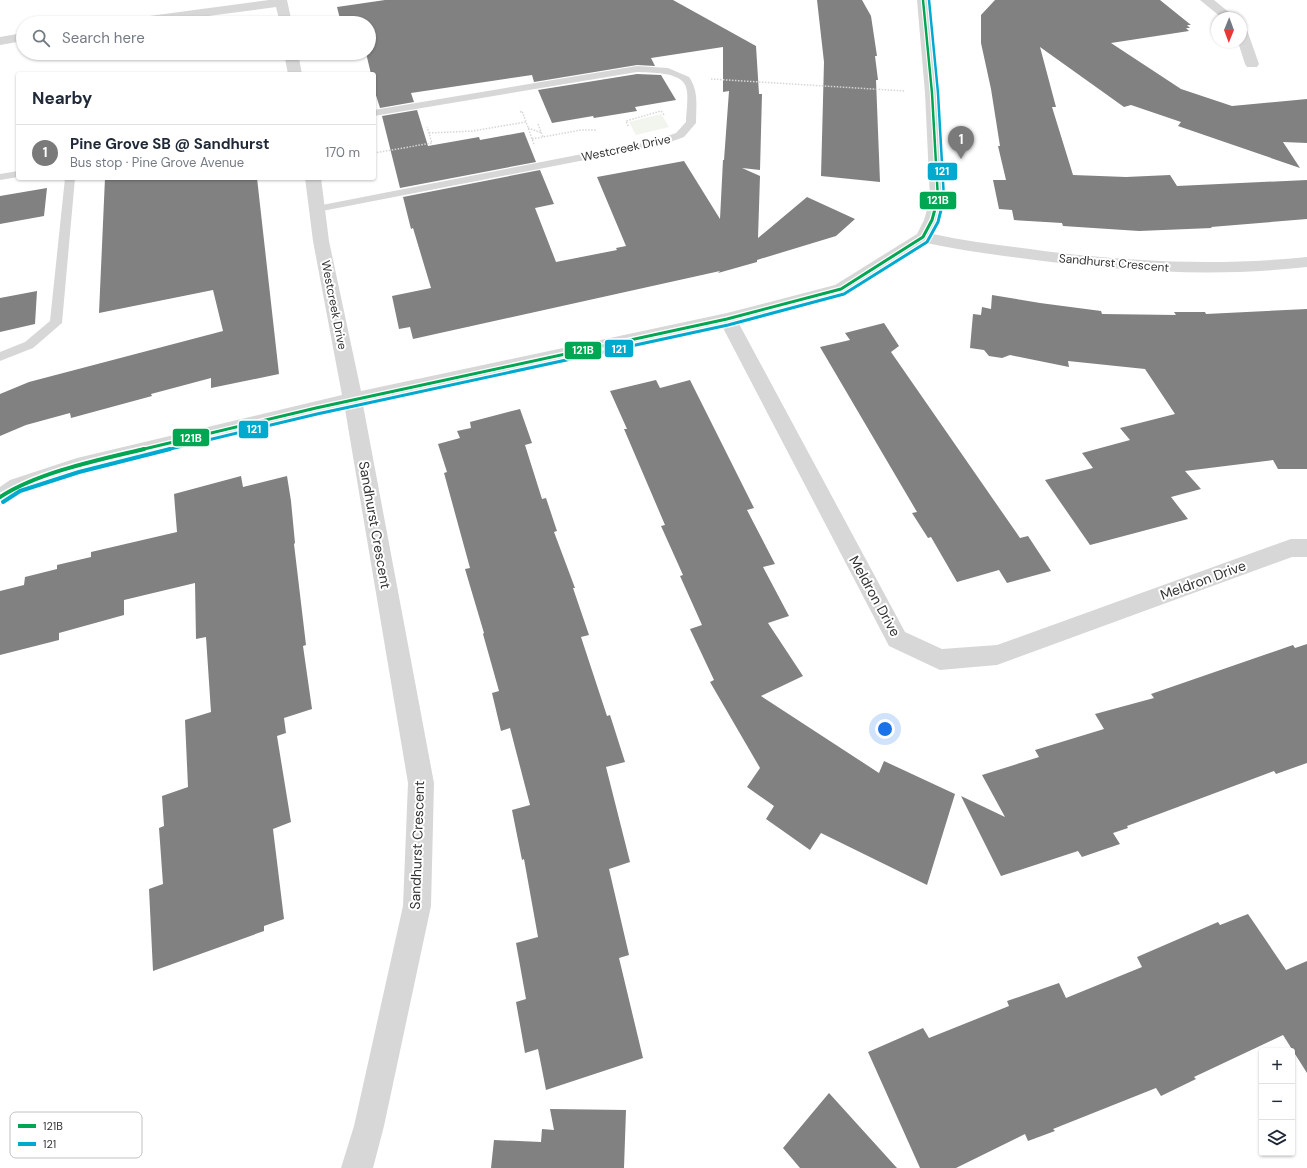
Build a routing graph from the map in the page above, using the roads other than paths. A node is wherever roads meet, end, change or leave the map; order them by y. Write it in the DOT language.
graph roads {
  1 [pos="923,0"];
  2 [pos="1206,0"];
  3 [pos="281,1"];
  4 [pos="1222,12"];
  5 [pos="176,16"];
  6 [pos="284,16"];
  7 [pos="16,38"];
  8 [pos="0,41"];
  9 [pos="1247,48"];
  10 [pos="292,60"];
  11 [pos="1252,64"];
  12 [pos="295,72"];
  13 [pos="376,113"];
  14 [pos="16,174"];
  15 [pos="0,177"];
  16 [pos="70,180"];
  17 [pos="313,180"];
  18 [pos="317,209"];
  19 [pos="923,237"];
  20 [pos="1307,262"];
  21 [pos="727,319"];
  22 [pos="0,357"];
  23 [pos="353,401"];
  24 [pos="0,497"];
  25 [pos="1307,548"];
  26 [pos="357,1168"];
  1 -- 19 [label="street"];
  2 -- 4 [label="street"];
  3 -- 5 [label="street"];
  3 -- 6 [label="street"];
  7 -- 8 [label="street"];
  9 -- 11 [label="street"];
  10 -- 12 [label="street"];
  13 -- 18 [label="lane, Westcreek Drive"];
  14 -- 15 [label="lane"];
  16 -- 22 [label="lane"];
  17 -- 18 [label="street, Westcreek Drive"];
  18 -- 23 [label="street, Westcreek Drive"];
  19 -- 20 [label="street, Sandhurst Crescent"];
  19 -- 21 [label="street"];
  21 -- 23 [label="street"];
  21 -- 25 [label="street, Meldron Drive"];
  23 -- 24 [label="street"];
  23 -- 26 [label="street, Sandhurst Crescent"];
}
